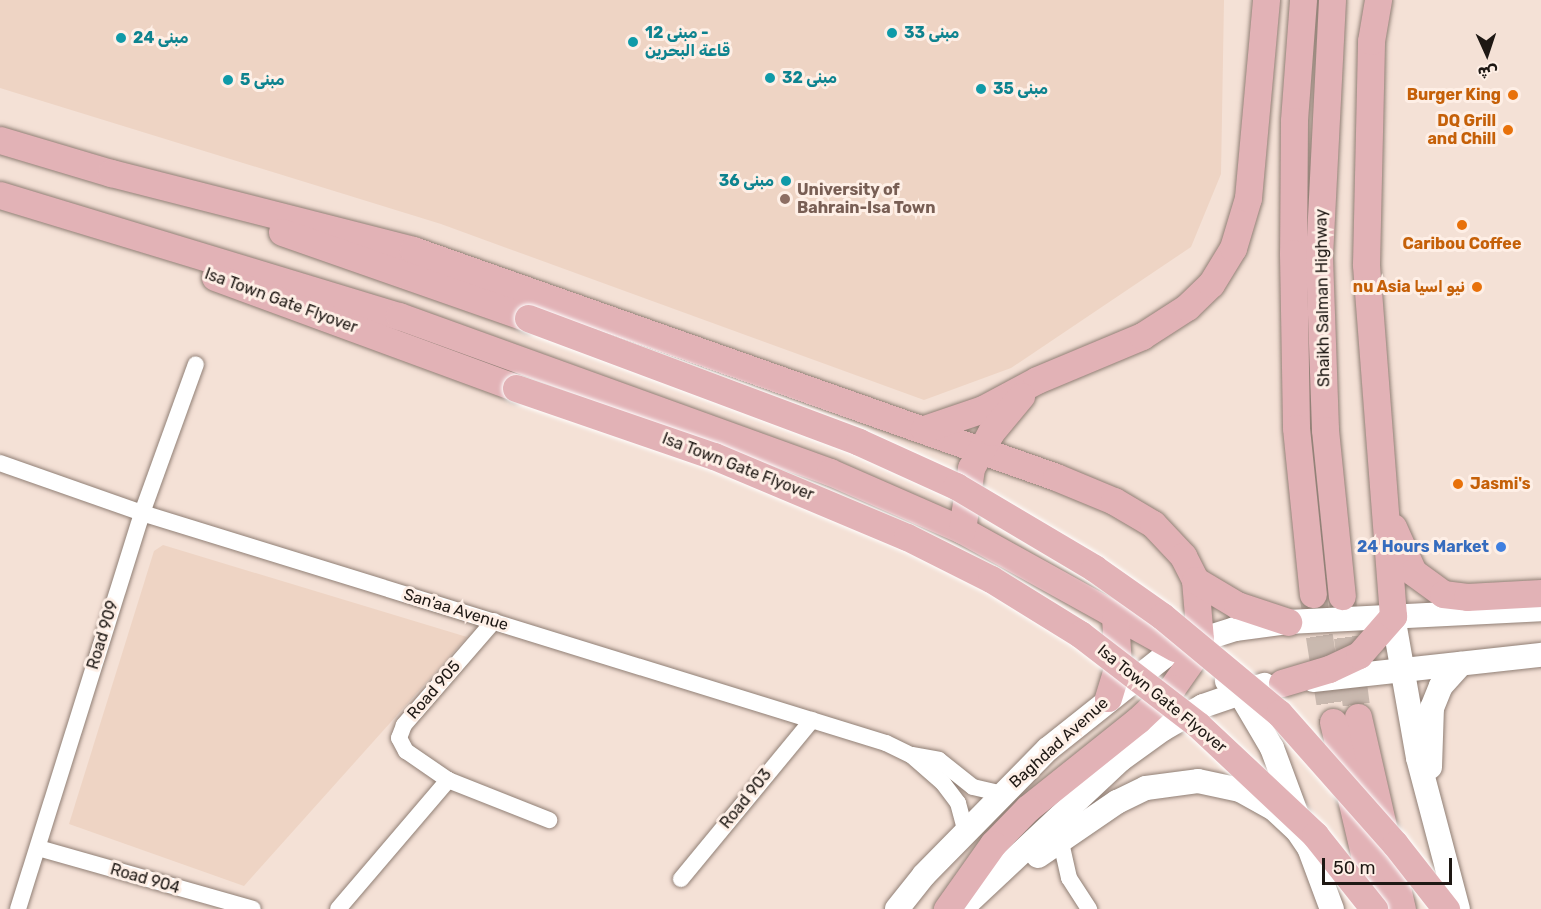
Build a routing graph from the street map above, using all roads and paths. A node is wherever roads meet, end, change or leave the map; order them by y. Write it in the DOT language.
graph roads {
  1 [pos="1266,0"];
  2 [pos="1303,0"];
  3 [pos="1332,0"];
  4 [pos="1378,0"];
  5 [pos="0,140"];
  6 [pos="111,172"];
  7 [pos="0,196"];
  8 [pos="196,364"];
  9 [pos="1037,380"];
  10 [pos="924,429"];
  11 [pos="980,449"];
  12 [pos="0,463"];
  13 [pos="1383,501"];
  14 [pos="142,513"];
  15 [pos="962,530"];
  16 [pos="1195,579"];
  17 [pos="1541,593"];
  18 [pos="1313,594"];
  19 [pos="1346,607"];
  20 [pos="1541,609"];
  21 [pos="1115,616"];
  22 [pos="494,621"];
  23 [pos="1288,622"];
  24 [pos="1392,631"];
  25 [pos="1189,648"];
  26 [pos="1541,655"];
  27 [pos="1461,664"];
  28 [pos="1403,671"];
  29 [pos="1282,683"];
  30 [pos="1239,692"];
  31 [pos="1108,698"];
  32 [pos="812,720"];
  33 [pos="911,755"];
  34 [pos="448,780"];
  35 [pos="1004,794"];
  36 [pos="1430,812"];
  37 [pos="549,820"];
  38 [pos="966,832"];
  39 [pos="1060,838"];
  40 [pos="38,848"];
  41 [pos="1034,859"];
  42 [pos="1317,860"];
  43 [pos="1069,878"];
  44 [pos="681,879"];
  45 [pos="18,909"];
  46 [pos="253,909"];
  47 [pos="338,909"];
  48 [pos="897,909"];
  49 [pos="947,909"];
  50 [pos="961,909"];
  51 [pos="974,909"];
  52 [pos="1089,909"];
  53 [pos="1332,909"];
  54 [pos="1375,909"];
  55 [pos="1402,909"];
  56 [pos="1446,909"];
  57 [pos="1458,909"];
  1 -- 9 [label="main road"];
  2 -- 18 [label="main road, Shaikh Salman Highway"];
  3 -- 19 [label="main road, Shaikh Salman Highway"];
  4 -- 13 [label="main road"];
  5 -- 6 [label="main road"];
  6 -- 10 [label="main road"];
  6 -- 56 [label="main road, bridge"];
  7 -- 15 [label="main road"];
  7 -- 54 [label="main road, Isa Town Gate Flyover, bridge"];
  8 -- 14 [label="street, Road 909"];
  9 -- 10 [label="main road"];
  9 -- 11 [label="main road"];
  10 -- 11 [label="main road"];
  11 -- 15 [label="main road"];
  11 -- 16 [label="main road"];
  12 -- 14 [label="street, San'aa Avenue"];
  13 -- 17 [label="main road"];
  13 -- 24 [label="main road"];
  14 -- 22 [label="street, San'aa Avenue"];
  14 -- 40 [label="street, Road 909"];
  15 -- 21 [label="main road"];
  16 -- 23 [label="main road"];
  16 -- 25 [label="main road"];
  19 -- 23 [label="main road, Baghdad Avenue"];
  19 -- 24 [label="main road"];
  20 -- 24 [label="main road"];
  21 -- 25 [label="main road"];
  21 -- 31 [label="main road"];
  22 -- 32 [label="street, San'aa Avenue"];
  22 -- 34 [label="street, Road 905"];
  23 -- 25 [label="main road, Baghdad Avenue"];
  24 -- 28 [label="main road"];
  24 -- 29 [label="main road"];
  25 -- 30 [label="main road"];
  25 -- 31 [label="main road, Baghdad Avenue"];
  25 -- 49 [label="main road"];
  26 -- 27 [label="main road"];
  27 -- 28 [label="main road"];
  27 -- 36 [label="main road"];
  28 -- 29 [label="main road"];
  28 -- 36 [label="main road"];
  29 -- 30 [label="main road"];
  30 -- 42 [label="main road"];
  30 -- 50 [label="main road"];
  31 -- 35 [label="main road, Baghdad Avenue"];
  32 -- 33 [label="street, San'aa Avenue"];
  32 -- 44 [label="street, Road 903"];
  33 -- 35 [label="street, San'aa Avenue"];
  33 -- 38 [label="street, San'aa Avenue"];
  34 -- 37 [label="street, Road 905"];
  34 -- 47 [label="street"];
  35 -- 38 [label="main road, Baghdad Avenue"];
  36 -- 57 [label="main road"];
  38 -- 48 [label="main road, Baghdad Avenue"];
  39 -- 41 [label="main road"];
  39 -- 42 [label="main road"];
  39 -- 43 [label="street"];
  40 -- 45 [label="street, Road 909"];
  40 -- 46 [label="street, Road 904"];
  41 -- 43 [label="street"];
  41 -- 51 [label="main road"];
  42 -- 53 [label="main road"];
  43 -- 52 [label="street"];
  54 -- 55 [label="main road"];
}
